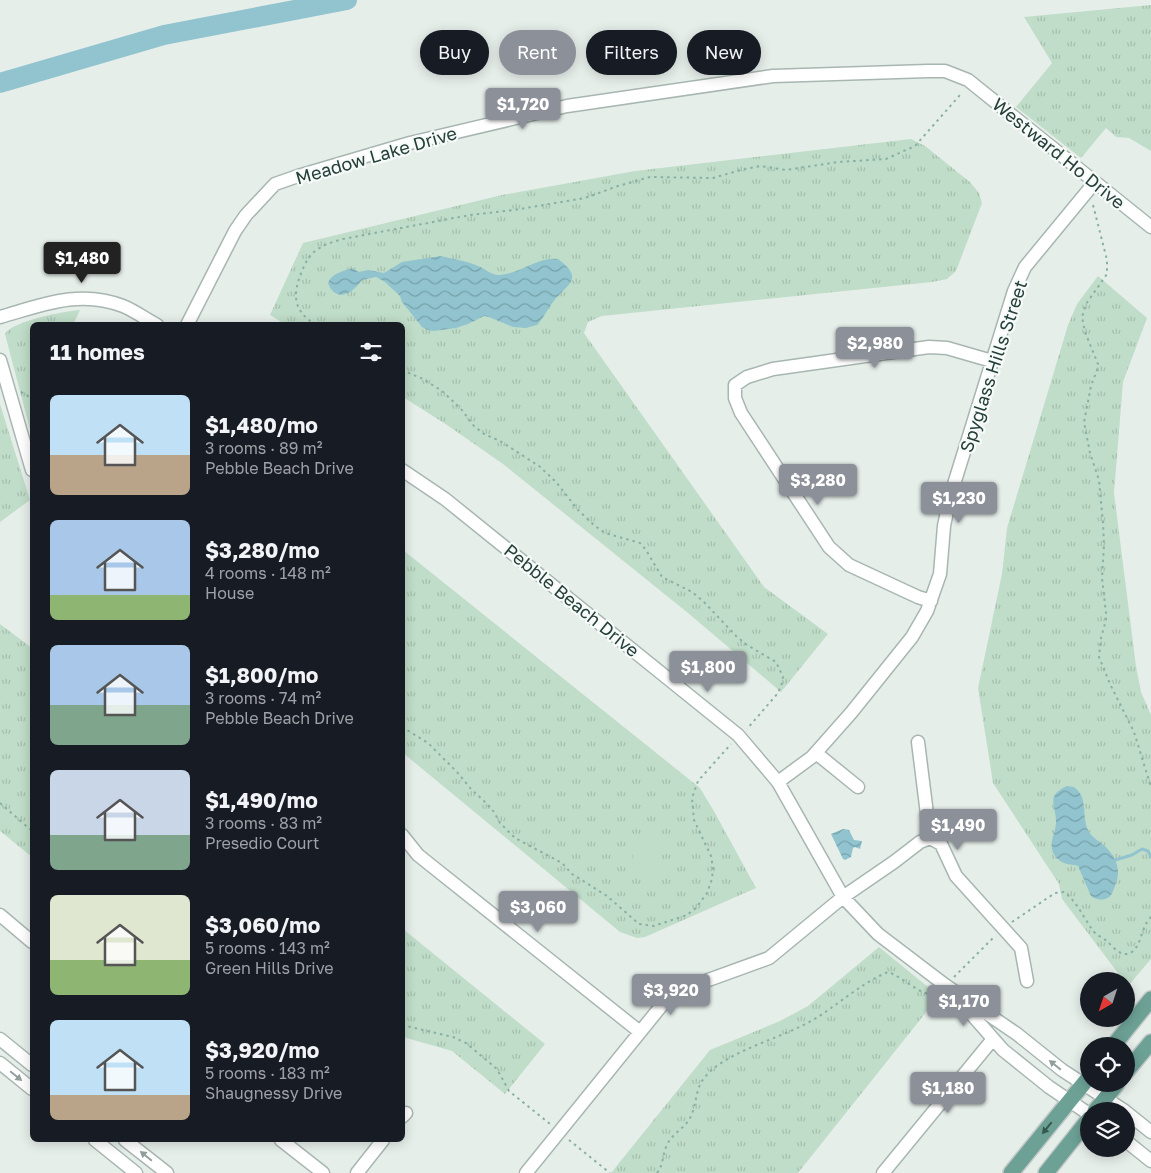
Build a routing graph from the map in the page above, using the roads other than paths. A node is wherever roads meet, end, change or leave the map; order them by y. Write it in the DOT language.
graph roads {
  1 [pos="968,80"];
  2 [pos="1092,186"];
  3 [pos="1151,227"];
  4 [pos="0,317"];
  5 [pos="152,322"];
  6 [pos="189,322"];
  7 [pos="0,360"];
  8 [pos="992,361"];
  9 [pos="30,463"];
  10 [pos="405,472"];
  11 [pos="931,601"];
  12 [pos="918,742"];
  13 [pos="816,753"];
  14 [pos="778,782"];
  15 [pos="858,787"];
  16 [pos="930,838"];
  17 [pos="405,840"];
  18 [pos="405,849"];
  19 [pos="418,855"];
  20 [pos="843,897"];
  21 [pos="0,915"];
  22 [pos="30,940"];
  23 [pos="1027,981"];
  24 [pos="945,985"];
  25 [pos="1151,999"];
  26 [pos="640,1032"];
  27 [pos="1120,1037"];
  28 [pos="0,1039"];
  29 [pos="993,1039"];
  30 [pos="1151,1042"];
  31 [pos="1135,1061"];
  32 [pos="0,1063"];
  33 [pos="30,1064"];
  34 [pos="1080,1078"];
  35 [pos="30,1087"];
  36 [pos="1080,1087"];
  37 [pos="1099,1092"];
  38 [pos="1110,1092"];
  39 [pos="1105,1098"];
  40 [pos="1069,1101"];
  41 [pos="1102,1102"];
  42 [pos="1111,1102"];
  43 [pos="1080,1108"];
  44 [pos="1135,1119"];
  45 [pos="1080,1130"];
  46 [pos="1151,1132"];
  47 [pos="97,1142"];
  48 [pos="128,1142"];
  49 [pos="284,1142"];
  50 [pos="382,1142"];
  51 [pos="1135,1148"];
  52 [pos="1151,1161"];
  53 [pos="136,1173"];
  54 [pos="167,1173"];
  55 [pos="323,1173"];
  56 [pos="357,1173"];
  57 [pos="526,1173"];
  58 [pos="883,1173"];
  59 [pos="1011,1173"];
  60 [pos="1046,1173"];
  1 -- 2 [label="street, Westward Ho Drive"];
  1 -- 6 [label="street, Meadow Lake Drive"];
  2 -- 3 [label="street, Westward Ho Drive"];
  2 -- 8 [label="street, Spyglass Hills Street"];
  4 -- 5 [label="street"];
  7 -- 9 [label="street"];
  8 -- 11 [label="street, Spyglass Hills Street"];
  8 -- 11 [label="street"];
  10 -- 14 [label="street, Pebble Beach Drive"];
  11 -- 13 [label="street, Spyglass Hills Street"];
  12 -- 16 [label="street"];
  13 -- 14 [label="street, Spyglass Hills Street"];
  13 -- 15 [label="street"];
  14 -- 20 [label="street, Pebble Beach Drive"];
  16 -- 20 [label="street"];
  16 -- 23 [label="street"];
  17 -- 19 [label="street"];
  18 -- 19 [label="street"];
  19 -- 26 [label="street"];
  20 -- 24 [label="street, Pebble Beach Drive"];
  20 -- 26 [label="street"];
  21 -- 22 [label="street"];
  24 -- 29 [label="street"];
  34 -- 24 [label="street, one-way"];
  25 -- 27 [label="main road"];
  26 -- 57 [label="street"];
  28 -- 33 [label="street"];
  29 -- 40 [label="street"];
  29 -- 58 [label="street"];
  30 -- 31 [label="main road"];
  32 -- 35 [label="street, one-way"];
  36 -- 40 [label="main road"];
  37 -- 39 [label="street"];
  38 -- 39 [label="main road"];
  39 -- 41 [label="main road"];
  39 -- 42 [label="street"];
  40 -- 43 [label="street"];
  40 -- 59 [label="main road, one-way"];
  44 -- 46 [label="street"];
  45 -- 60 [label="main road"];
  47 -- 53 [label="street"];
  54 -- 48 [label="street, one-way"];
  49 -- 55 [label="street"];
  50 -- 56 [label="street"];
  51 -- 52 [label="street"];
}
